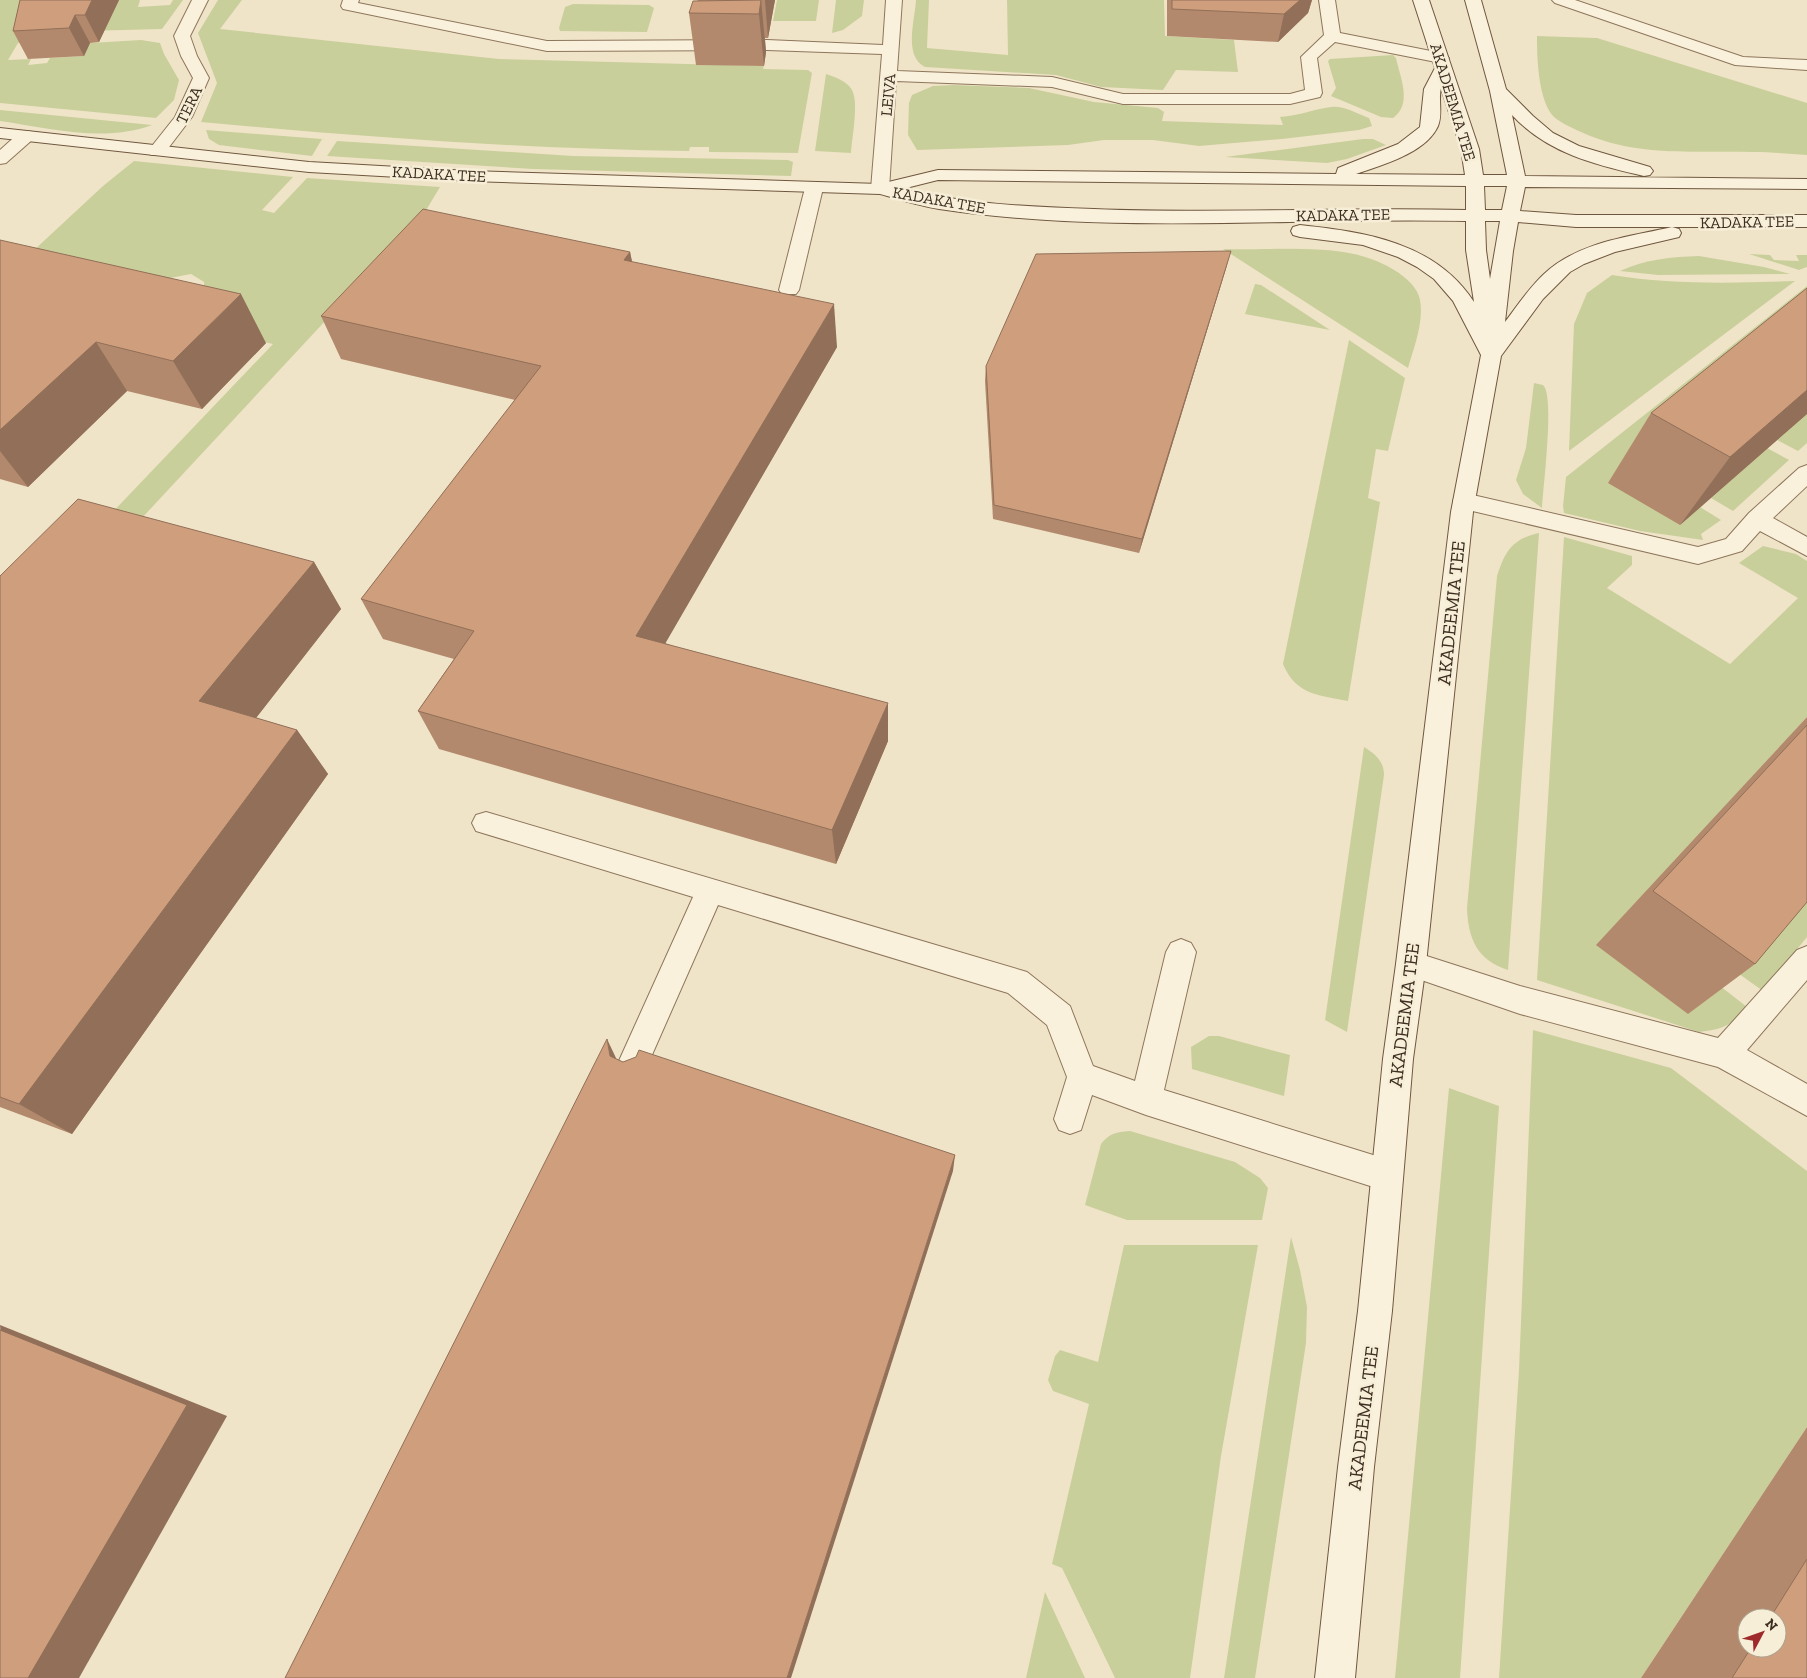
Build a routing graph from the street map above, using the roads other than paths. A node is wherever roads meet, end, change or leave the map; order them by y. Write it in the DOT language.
graph roads {
  1 [pos="200,0"];
  2 [pos="351,0"];
  3 [pos="894,0"];
  4 [pos="1327,0"];
  5 [pos="1421,0"];
  6 [pos="1473,0"];
  7 [pos="1560,0"];
  8 [pos="1332,36"];
  9 [pos="892,50"];
  10 [pos="1442,62"];
  11 [pos="1807,65"];
  12 [pos="890,76"];
  13 [pos="1498,91"];
  14 [pos="0,133"];
  15 [pos="26,136"];
  16 [pos="157,151"];
  17 [pos="0,158"];
  18 [pos="1057,176"];
  19 [pos="1322,178"];
  20 [pos="1475,182"];
  21 [pos="1517,182"];
  22 [pos="1807,184"];
  23 [pos="1713,185"];
  24 [pos="814,188"];
  25 [pos="880,189"];
  26 [pos="1013,212"];
  27 [pos="1475,215"];
  28 [pos="1511,216"];
  29 [pos="1177,218"];
  30 [pos="1807,221"];
  31 [pos="1720,222"];
  32 [pos="789,290"];
  33 [pos="1491,355"];
  34 [pos="1807,472"];
  35 [pos="1464,502"];
  36 [pos="1757,519"];
  37 [pos="1807,548"];
  38 [pos="486,823"];
  39 [pos="710,890"];
  40 [pos="1181,952"];
  41 [pos="1807,959"];
  42 [pos="1411,964"];
  43 [pos="1724,1054"];
  44 [pos="633,1063"];
  45 [pos="1082,1077"];
  46 [pos="1146,1100"];
  47 [pos="1807,1101"];
  48 [pos="1070,1119"];
  49 [pos="1386,1175"];
  50 [pos="1335,1678"];
  1 -- 16 [label="main road, TERA"];
  2 -- 9 [label="main road"];
  3 -- 9 [label="main road, LEIVA"];
  4 -- 8 [label="main road"];
  5 -- 10 [label="main road, AKADEEMIA TEE"];
  6 -- 13 [label="main road, AKADEEMIA TEE"];
  7 -- 11 [label="main road"];
  8 -- 10 [label="main road"];
  8 -- 12 [label="main road"];
  9 -- 12 [label="main road, LEIVA"];
  10 -- 19 [label="main road"];
  10 -- 20 [label="main road, AKADEEMIA TEE"];
  12 -- 25 [label="main road, LEIVA"];
  13 -- 21 [label="main road, AKADEEMIA TEE"];
  13 -- 23 [label="main road"];
  14 -- 15 [label="main road, KADAKA TEE"];
  15 -- 16 [label="main road, KADAKA TEE"];
  15 -- 17 [label="main road"];
  16 -- 24 [label="main road, KADAKA TEE"];
  18 -- 19 [label="main road, KADAKA TEE"];
  18 -- 25 [label="main road, KADAKA TEE"];
  18 -- 26 [label="main road"];
  19 -- 20 [label="main road, KADAKA TEE"];
  20 -- 21 [label="main road, KADAKA TEE"];
  20 -- 27 [label="main road, AKADEEMIA TEE"];
  21 -- 23 [label="main road, KADAKA TEE"];
  21 -- 28 [label="main road, AKADEEMIA TEE"];
  22 -- 23 [label="main road, KADAKA TEE"];
  24 -- 25 [label="main road, KADAKA TEE"];
  24 -- 32 [label="main road"];
  25 -- 26 [label="main road, KADAKA TEE"];
  26 -- 29 [label="main road, KADAKA TEE"];
  27 -- 28 [label="main road, KADAKA TEE"];
  27 -- 29 [label="main road, KADAKA TEE"];
  27 -- 33 [label="main road, AKADEEMIA TEE"];
  28 -- 31 [label="main road, KADAKA TEE"];
  28 -- 33 [label="main road, AKADEEMIA TEE"];
  29 -- 33 [label="main road"];
  30 -- 31 [label="main road, KADAKA TEE"];
  31 -- 33 [label="main road"];
  33 -- 35 [label="main road, AKADEEMIA TEE"];
  34 -- 36 [label="main road"];
  35 -- 36 [label="main road"];
  35 -- 42 [label="main road, AKADEEMIA TEE"];
  36 -- 37 [label="main road"];
  38 -- 39 [label="main road"];
  39 -- 44 [label="main road"];
  39 -- 45 [label="main road"];
  40 -- 46 [label="main road"];
  41 -- 43 [label="main road"];
  42 -- 43 [label="main road"];
  42 -- 49 [label="main road, AKADEEMIA TEE"];
  43 -- 47 [label="main road"];
  45 -- 46 [label="main road"];
  45 -- 48 [label="main road"];
  46 -- 49 [label="main road"];
  49 -- 50 [label="main road, AKADEEMIA TEE"];
}
